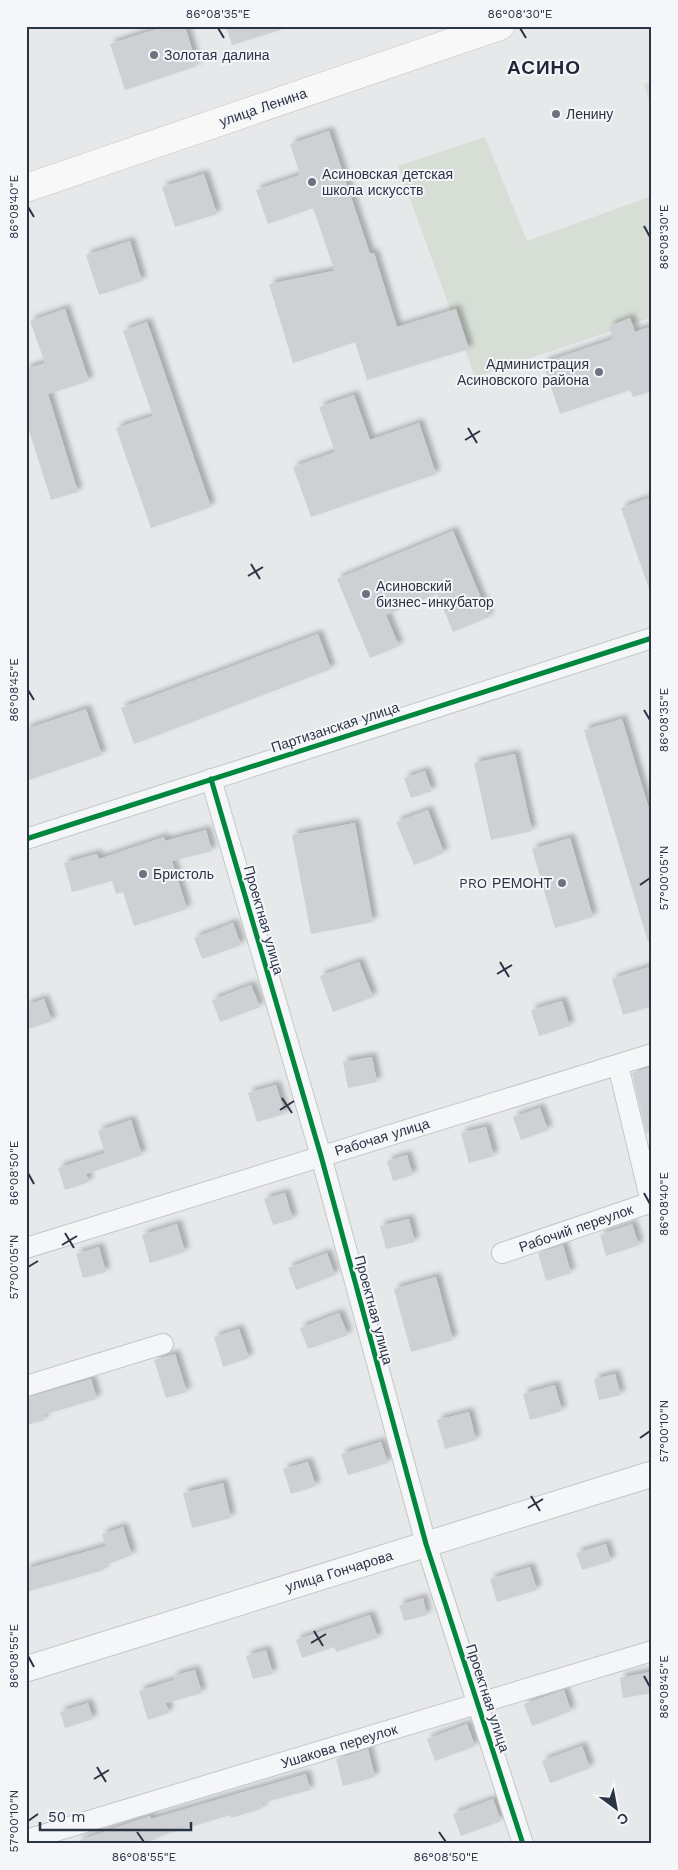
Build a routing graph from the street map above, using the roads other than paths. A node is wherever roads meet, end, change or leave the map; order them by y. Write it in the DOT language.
graph roads {
  1 [pos="500,26"];
  2 [pos="26,188"];
  3 [pos="652,638"];
  4 [pos="211,779"];
  5 [pos="26,839"];
  6 [pos="652,1054"];
  7 [pos="618,1065"];
  8 [pos="321,1156"];
  9 [pos="651,1202"];
  10 [pos="26,1248"];
  11 [pos="502,1253"];
  12 [pos="163,1344"];
  13 [pos="26,1386"];
  14 [pos="652,1474"];
  15 [pos="426,1544"];
  16 [pos="652,1651"];
  17 [pos="26,1669"];
  18 [pos="478,1705"];
  19 [pos="26,1840"];
  20 [pos="523,1844"];
  1 -- 2 [label="main road, улица Ленина"];
  3 -- 4 [label="street, Партизанская улица"];
  4 -- 5 [label="street, Партизанская улица"];
  4 -- 8 [label="street, Проектная улица"];
  6 -- 7 [label="street, Рабочая улица"];
  7 -- 8 [label="street, Рабочая улица"];
  7 -- 9 [label="street, Рабочий переулок"];
  8 -- 10 [label="street, Рабочая улица"];
  8 -- 15 [label="street, Проектная улица"];
  9 -- 11 [label="street, Рабочий переулок"];
  12 -- 13 [label="street"];
  14 -- 15 [label="street, улица Гончарова"];
  15 -- 17 [label="street, улица Гончарова"];
  15 -- 18 [label="street, Проектная улица"];
  16 -- 18 [label="street, Ушакова переулок"];
  18 -- 19 [label="street, Ушакова переулок"];
  18 -- 20 [label="street, Проектная улица"];
}
